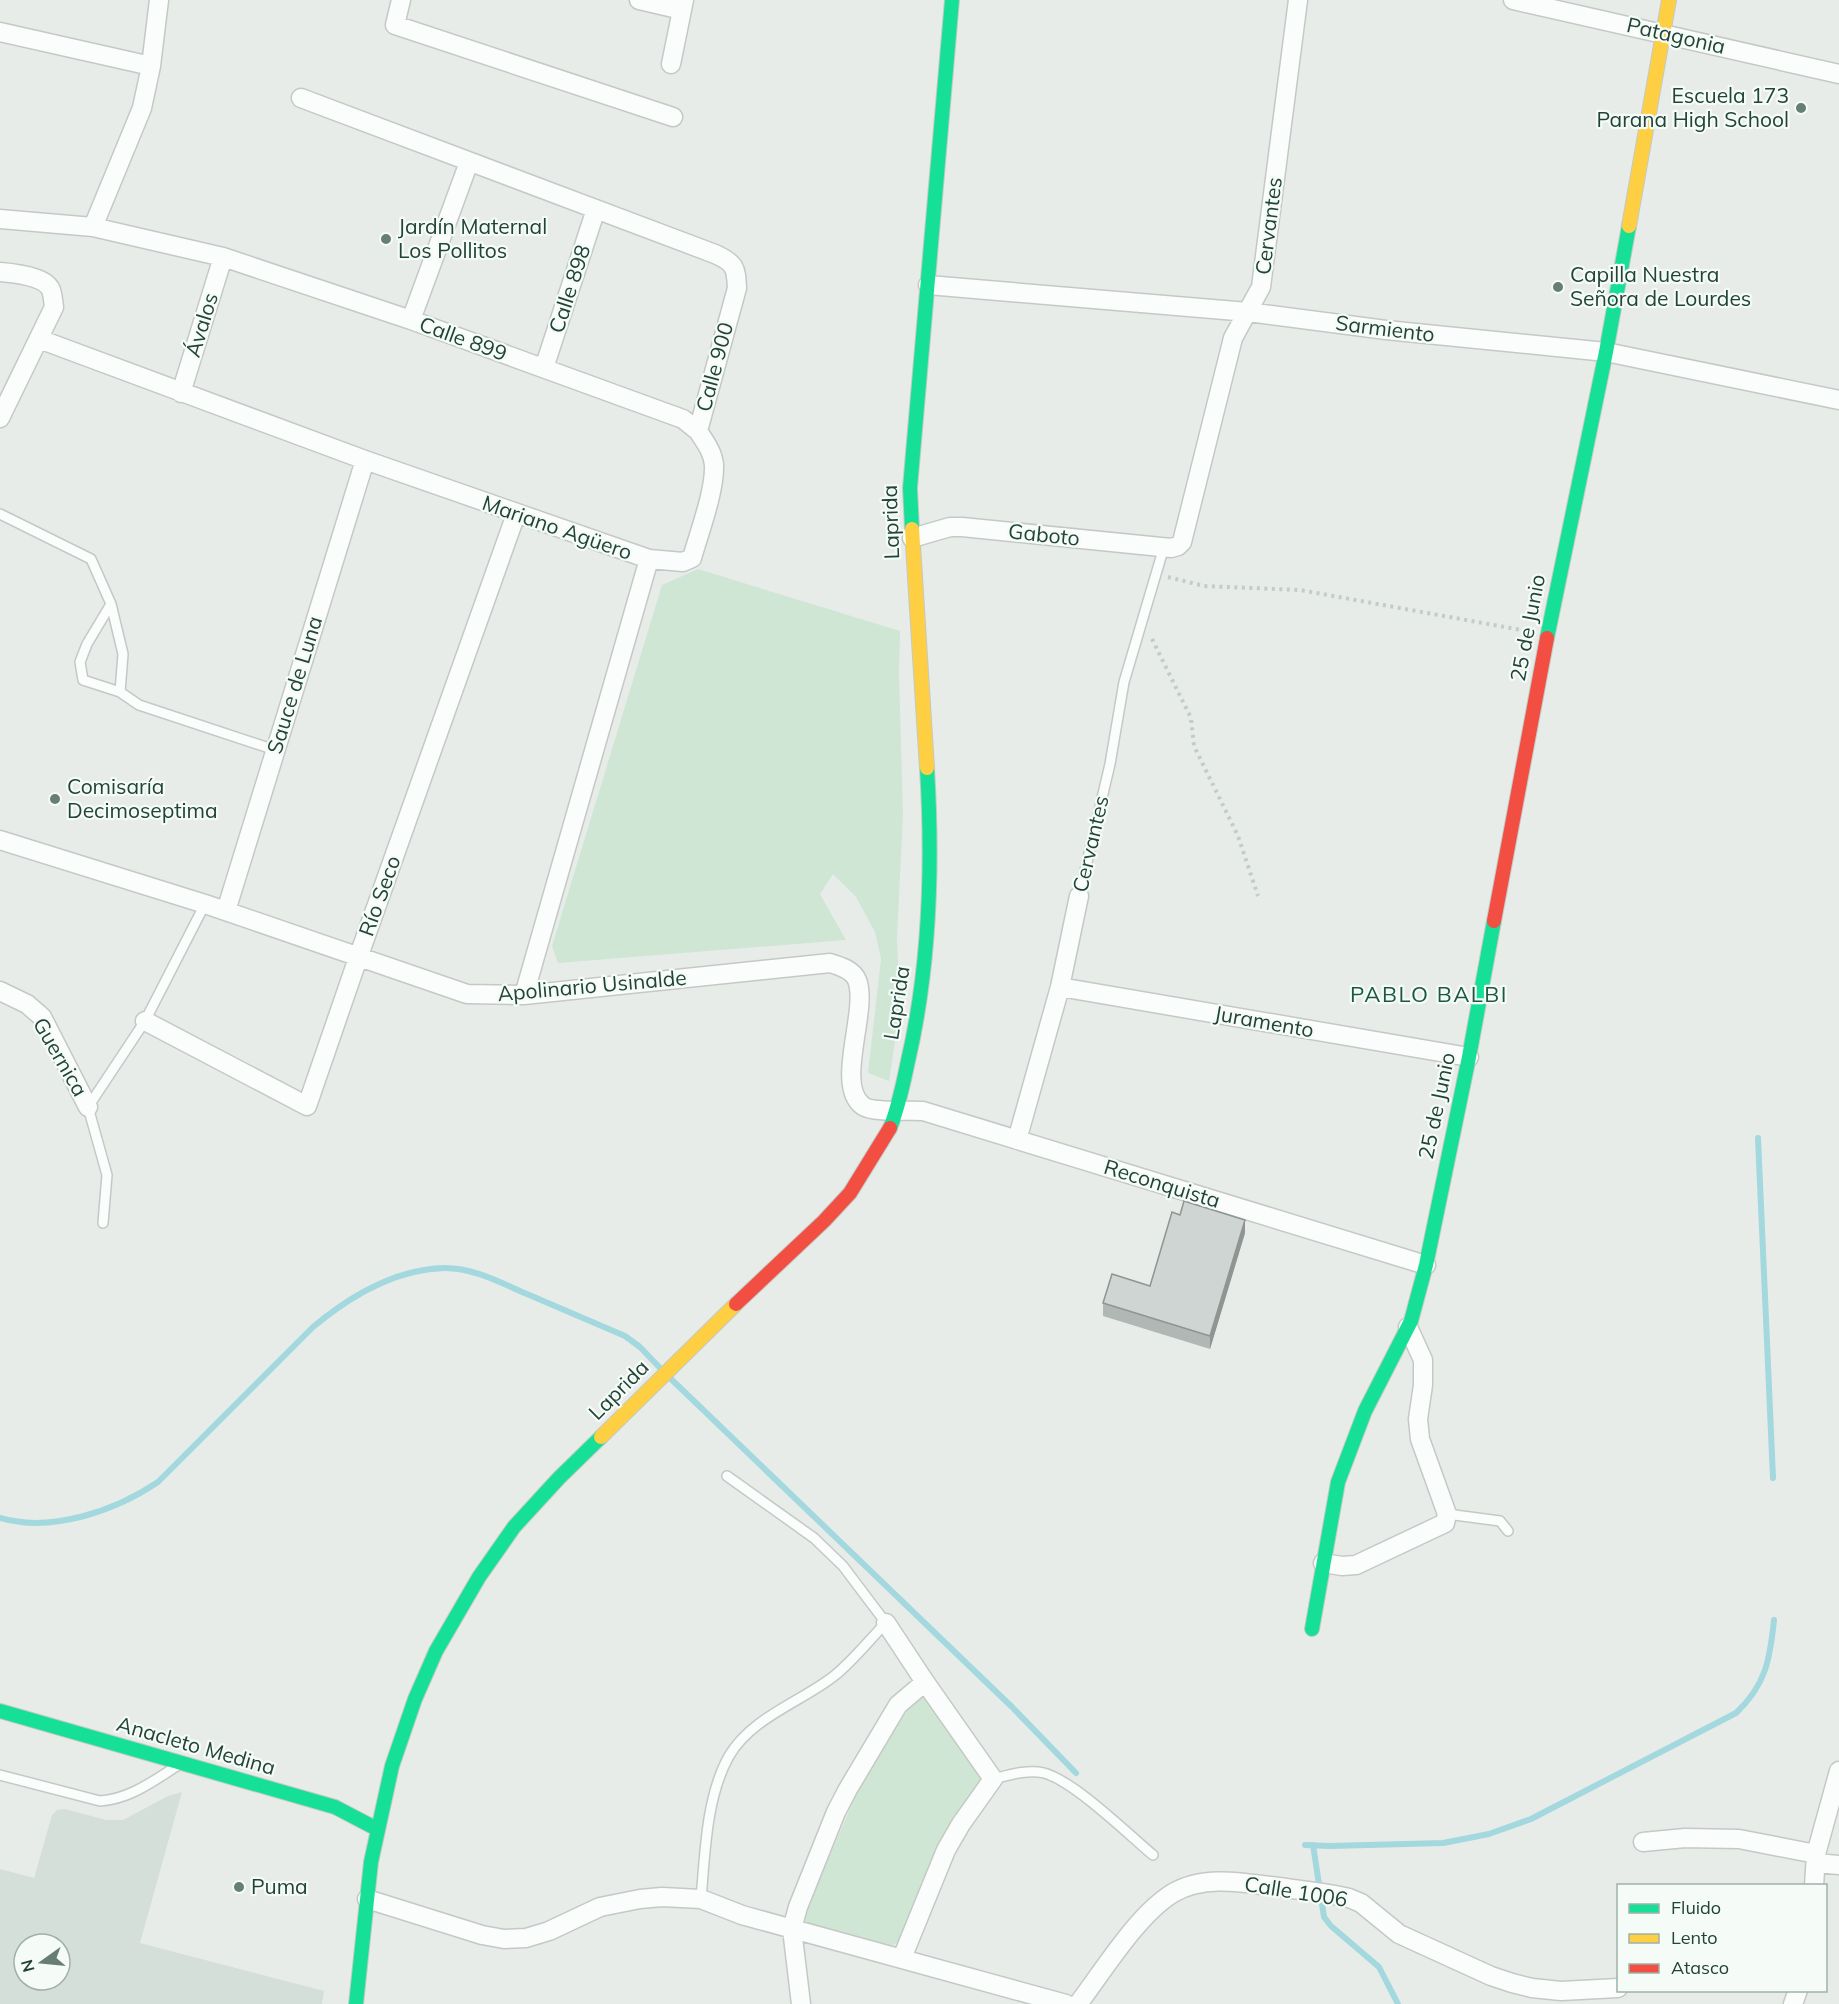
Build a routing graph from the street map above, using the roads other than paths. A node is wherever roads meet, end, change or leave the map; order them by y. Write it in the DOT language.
graph roads {
  1 [pos="159,0"];
  2 [pos="401,0"];
  3 [pos="639,0"];
  4 [pos="952,0"];
  5 [pos="1298,0"];
  6 [pos="1513,0"];
  7 [pos="1669,0"];
  8 [pos="683,5"];
  9 [pos="0,32"];
  10 [pos="1664,33"];
  11 [pos="670,64"];
  12 [pos="152,66"];
  13 [pos="1839,74"];
  14 [pos="301,98"];
  15 [pos="673,117"];
  16 [pos="469,162"];
  17 [pos="596,209"];
  18 [pos="0,219"];
  19 [pos="93,226"];
  20 [pos="223,257"];
  21 [pos="0,272"];
  22 [pos="928,285"];
  23 [pos="1248,312"];
  24 [pos="411,320"];
  25 [pos="39,339"];
  26 [pos="1606,352"];
  27 [pos="544,368"];
  28 [pos="181,393"];
  29 [pos="1839,400"];
  30 [pos="0,418"];
  31 [pos="698,431"];
  32 [pos="365,460"];
  33 [pos="0,514"];
  34 [pos="516,514"];
  35 [pos="912,538"];
  36 [pos="1171,547"];
  37 [pos="649,559"];
  38 [pos="111,604"];
  39 [pos="120,692"];
  40 [pos="275,750"];
  41 [pos="0,840"];
  42 [pos="1079,896"];
  43 [pos="205,904"];
  44 [pos="226,911"];
  45 [pos="358,958"];
  46 [pos="1059,987"];
  47 [pos="0,992"];
  48 [pos="524,995"];
  49 [pos="145,1021"];
  50 [pos="1469,1057"];
  51 [pos="88,1107"];
  52 [pos="897,1110"];
  53 [pos="1017,1140"];
  54 [pos="103,1223"];
  55 [pos="1426,1265"];
  56 [pos="1408,1327"];
  57 [pos="727,1476"];
  58 [pos="1447,1514"];
  59 [pos="1508,1531"];
  60 [pos="1323,1563"];
  61 [pos="886,1623"];
  62 [pos="1312,1629"];
  63 [pos="924,1682"];
  64 [pos="0,1711"];
  65 [pos="181,1764"];
  66 [pos="1839,1771"];
  67 [pos="0,1775"];
  68 [pos="993,1779"];
  69 [pos="377,1829"];
  70 [pos="1643,1842"];
  71 [pos="1153,1855"];
  72 [pos="1816,1859"];
  73 [pos="1839,1865"];
  74 [pos="1814,1884"];
  75 [pos="367,1899"];
  76 [pos="701,1899"];
  77 [pos="792,1929"];
  78 [pos="902,1958"];
  79 [pos="1617,1988"];
  80 [pos="356,2004"];
  81 [pos="801,2004"];
  82 [pos="1066,2004"];
  83 [pos="1078,2004"];
  1 -- 12 [label="street"];
  2 -- 15 [label="street"];
  3 -- 8 [label="street"];
  4 -- 22 [label="street, Laprida"];
  5 -- 23 [label="street, Cervantes"];
  6 -- 10 [label="street, Patagonia"];
  7 -- 10 [label="street, 25 de Junio"];
  8 -- 11 [label="street"];
  9 -- 12 [label="street"];
  10 -- 13 [label="street, Patagonia"];
  10 -- 26 [label="street, 25 de Junio"];
  12 -- 19 [label="street"];
  14 -- 16 [label="street"];
  16 -- 17 [label="street"];
  16 -- 24 [label="street"];
  17 -- 27 [label="street, Calle 898"];
  17 -- 31 [label="street, Calle 900"];
  18 -- 19 [label="street, Calle 899"];
  19 -- 20 [label="street, Calle 899"];
  20 -- 24 [label="street, Calle 899"];
  20 -- 28 [label="street, Ávalos"];
  21 -- 25 [label="street"];
  22 -- 23 [label="street, Sarmiento"];
  22 -- 35 [label="street, Laprida"];
  23 -- 26 [label="street, Sarmiento"];
  23 -- 36 [label="street, Cervantes"];
  24 -- 27 [label="street, Calle 899"];
  25 -- 28 [label="street, Mariano Agüero"];
  25 -- 30 [label="street"];
  26 -- 29 [label="street, Sarmiento"];
  26 -- 50 [label="street, 25 de Junio"];
  27 -- 31 [label="street, Calle 899"];
  28 -- 32 [label="street, Mariano Agüero"];
  31 -- 37 [label="street, Calle 900"];
  32 -- 34 [label="street, Mariano Agüero"];
  32 -- 40 [label="street, Sauce de Luna"];
  33 -- 38 [label="lane"];
  34 -- 37 [label="street, Mariano Agüero"];
  34 -- 45 [label="street, Río Seco"];
  35 -- 36 [label="street, Gaboto"];
  35 -- 52 [label="street, Laprida"];
  36 -- 42 [label="lane, Cervantes"];
  37 -- 48 [label="street, Mariano Agüero"];
  38 -- 39 [label="lane"];
  38 -- 39 [label="lane"];
  39 -- 40 [label="lane"];
  40 -- 44 [label="street, Sauce de Luna"];
  41 -- 43 [label="street, Apolinario Usinalde"];
  42 -- 46 [label="street, Cervantes"];
  43 -- 44 [label="street, Apolinario Usinalde"];
  43 -- 49 [label="lane"];
  44 -- 45 [label="street, Apolinario Usinalde"];
  45 -- 48 [label="street, Apolinario Usinalde"];
  45 -- 49 [label="street, Río Seco"];
  46 -- 50 [label="street, Juramento"];
  46 -- 53 [label="street, Cervantes"];
  47 -- 51 [label="street, Guernica"];
  48 -- 52 [label="street, Apolinario Usinalde"];
  49 -- 51 [label="lane"];
  50 -- 55 [label="street, 25 de Junio"];
  51 -- 54 [label="lane"];
  52 -- 53 [label="street, Reconquista"];
  52 -- 69 [label="street, Laprida"];
  53 -- 55 [label="street, Reconquista"];
  55 -- 56 [label="street, 25 de Junio"];
  56 -- 58 [label="street"];
  56 -- 60 [label="street, 25 de Junio"];
  57 -- 61 [label="lane"];
  58 -- 59 [label="lane"];
  58 -- 60 [label="street"];
  60 -- 62 [label="street, 25 de Junio"];
  61 -- 63 [label="street"];
  61 -- 76 [label="lane"];
  63 -- 68 [label="street"];
  63 -- 77 [label="street"];
  64 -- 65 [label="street, Anacleto Medina"];
  65 -- 67 [label="lane"];
  65 -- 69 [label="street, Anacleto Medina"];
  66 -- 72 [label="street"];
  68 -- 71 [label="lane"];
  68 -- 78 [label="street"];
  69 -- 75 [label="street, Laprida"];
  70 -- 72 [label="street"];
  72 -- 73 [label="street"];
  72 -- 74 [label="street"];
  75 -- 76 [label="street"];
  75 -- 80 [label="street, Laprida"];
  76 -- 77 [label="street"];
  77 -- 78 [label="street"];
  77 -- 81 [label="street"];
  78 -- 82 [label="street"];
  79 -- 83 [label="street, Calle 1006"];
}
